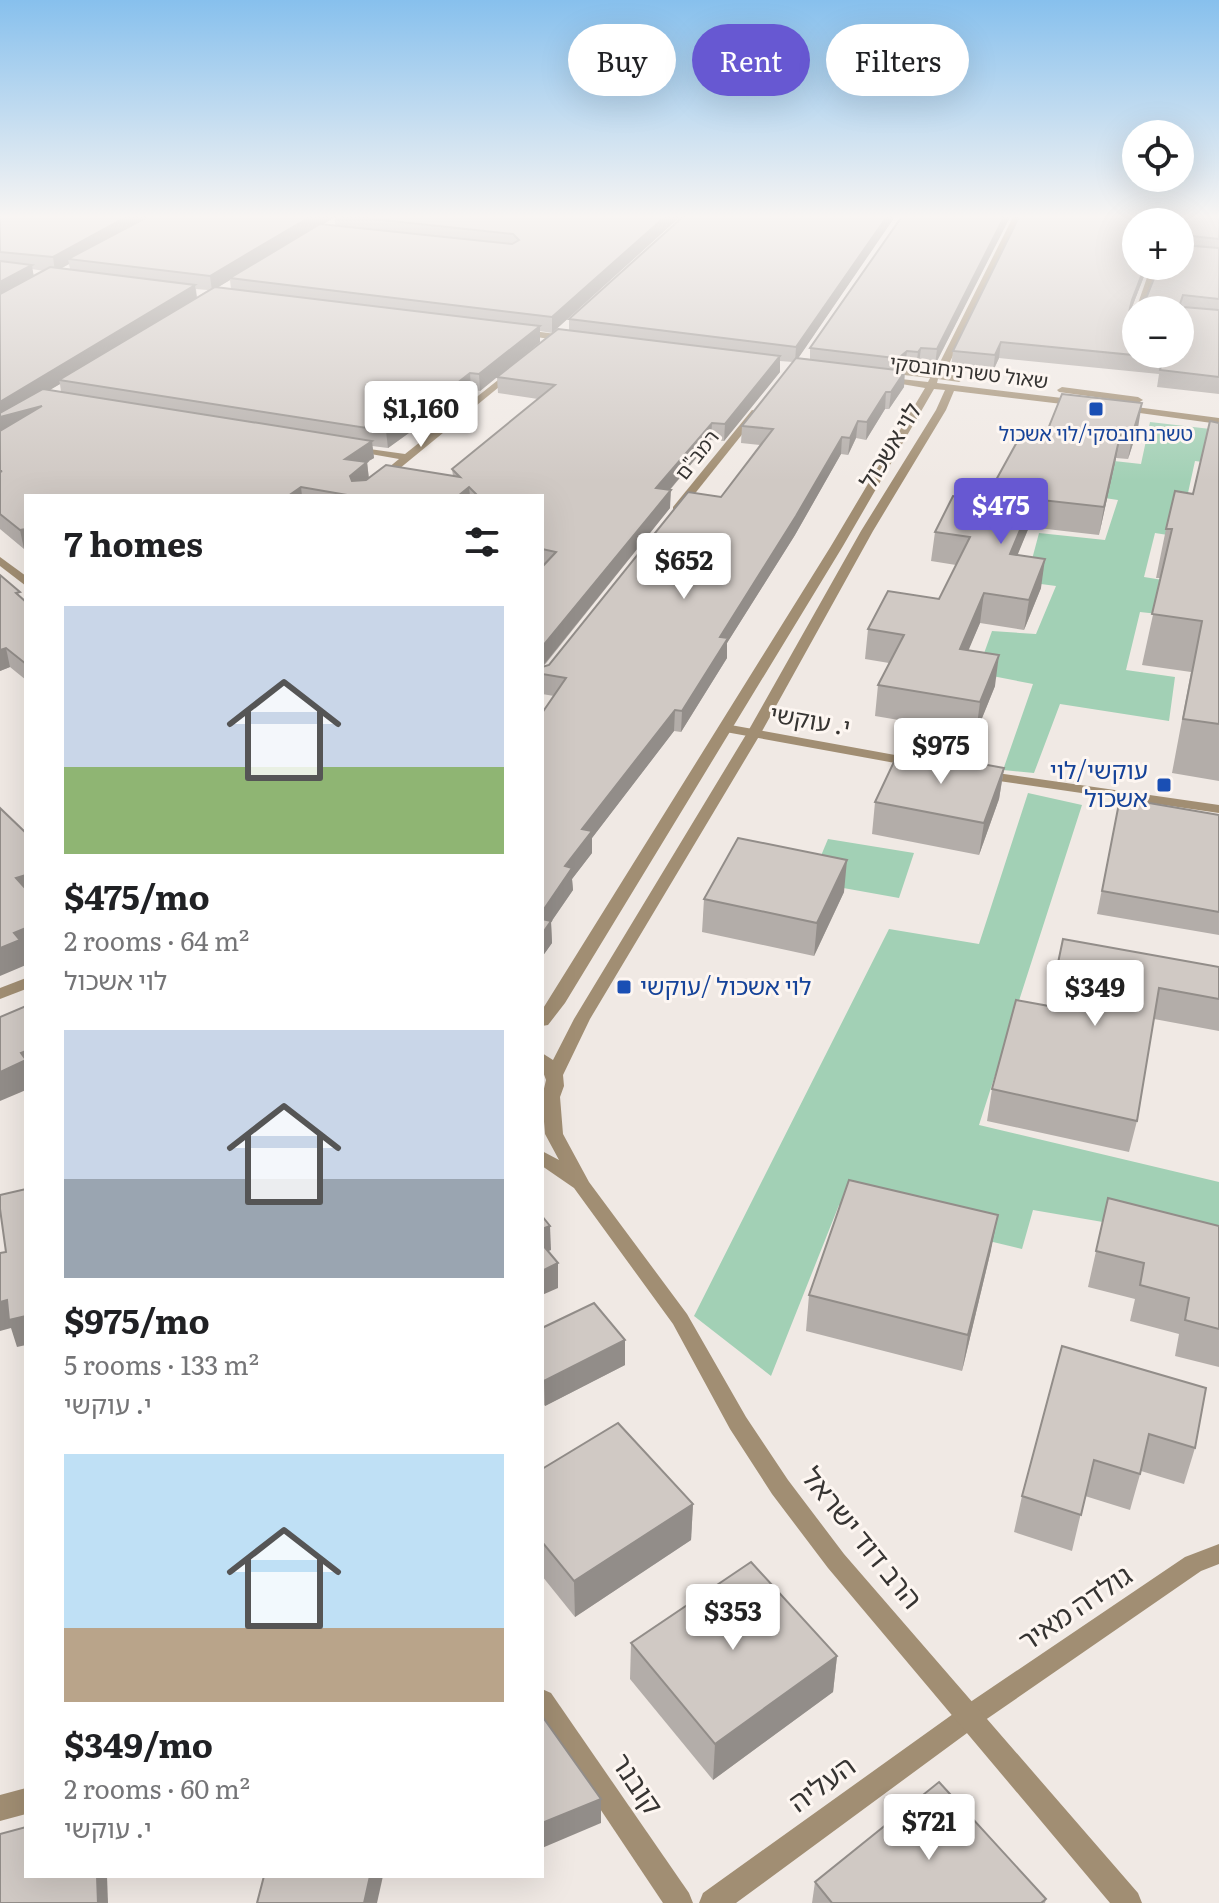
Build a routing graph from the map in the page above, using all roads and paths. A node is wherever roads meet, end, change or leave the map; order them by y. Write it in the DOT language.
graph roads {
  1 [pos="974,304"];
  2 [pos="514,329"];
  3 [pos="564,331"];
  4 [pos="578,333"];
  5 [pos="589,341"];
  6 [pos="546,346"];
  7 [pos="523,363"];
  8 [pos="878,370"];
  9 [pos="938,376"];
  10 [pos="868,378"];
  11 [pos="929,387"];
  12 [pos="950,389"];
  13 [pos="985,392"];
  14 [pos="764,400"];
  15 [pos="941,410"];
  16 [pos="1219,412"];
  17 [pos="1219,421"];
  18 [pos="336,446"];
  19 [pos="407,457"];
  20 [pos="361,494"];
  21 [pos="667,522"];
  22 [pos="0,560"];
  23 [pos="24,580"];
  24 [pos="725,728"];
  25 [pos="754,733"];
  26 [pos="925,765"];
  27 [pos="972,773"];
  28 [pos="1219,809"];
  29 [pos="24,984"];
  30 [pos="0,994"];
  31 [pos="544,1019"];
  32 [pos="544,1061"];
  33 [pos="555,1074"];
  34 [pos="547,1103"];
  35 [pos="544,1158"];
  36 [pos="582,1186"];
  37 [pos="1219,1554"];
  38 [pos="544,1704"];
  39 [pos="969,1717"];
  40 [pos="24,1802"];
  41 [pos="0,1808"];
  42 [pos="679,1903"];
  43 [pos="713,1903"];
  44 [pos="1128,1903"];
  1 -- 9 [label="street"];
  2 -- 3 [label="street"];
  3 -- 4 [label="street"];
  3 -- 5 [label="street"];
  3 -- 6 [label="street"];
  7 -- 19 [label="street"];
  8 -- 9 [label="street, שאול טשרניחובסקי"];
  9 -- 11 [label="street, לוי אשכול"];
  9 -- 12 [label="street, לוי אשכול"];
  9 -- 16 [label="street, שאול טשרניחובסקי"];
  10 -- 11 [label="street, שאול טשרניחובסקי"];
  11 -- 12 [label="street, שאול טשרניחובסקי"];
  11 -- 24 [label="street, לוי אשכול"];
  12 -- 13 [label="street, שאול טשרניחובסקי"];
  12 -- 15 [label="street, לוי אשכול"];
  13 -- 15 [label="street"];
  13 -- 17 [label="street, שאול טשרניחובסקי"];
  14 -- 21 [label="street, רמב\"ם"];
  15 -- 25 [label="street, לוי אשכול"];
  18 -- 19 [label="street"];
  19 -- 20 [label="street"];
  22 -- 23 [label="street"];
  24 -- 25 [label="street, י. עוקשי"];
  24 -- 31 [label="street, לוי אשכול"];
  25 -- 26 [label="street, י. עוקשי"];
  25 -- 33 [label="street, לוי אשכול"];
  27 -- 28 [label="street"];
  29 -- 30 [label="street"];
  32 -- 33 [label="street"];
  33 -- 34 [label="street, לוי אשכול"];
  34 -- 36 [label="street, הרב דוד ישראל"];
  35 -- 36 [label="street, הרב דוד ישראל"];
  36 -- 39 [label="street, הרב דוד ישראל"];
  37 -- 39 [label="street, גולדה מאיר"];
  38 -- 42 [label="street, קובנר"];
  39 -- 43 [label="street, העליה"];
  39 -- 44 [label="street, הרב דוד ישראל"];
  40 -- 41 [label="street"];
}
